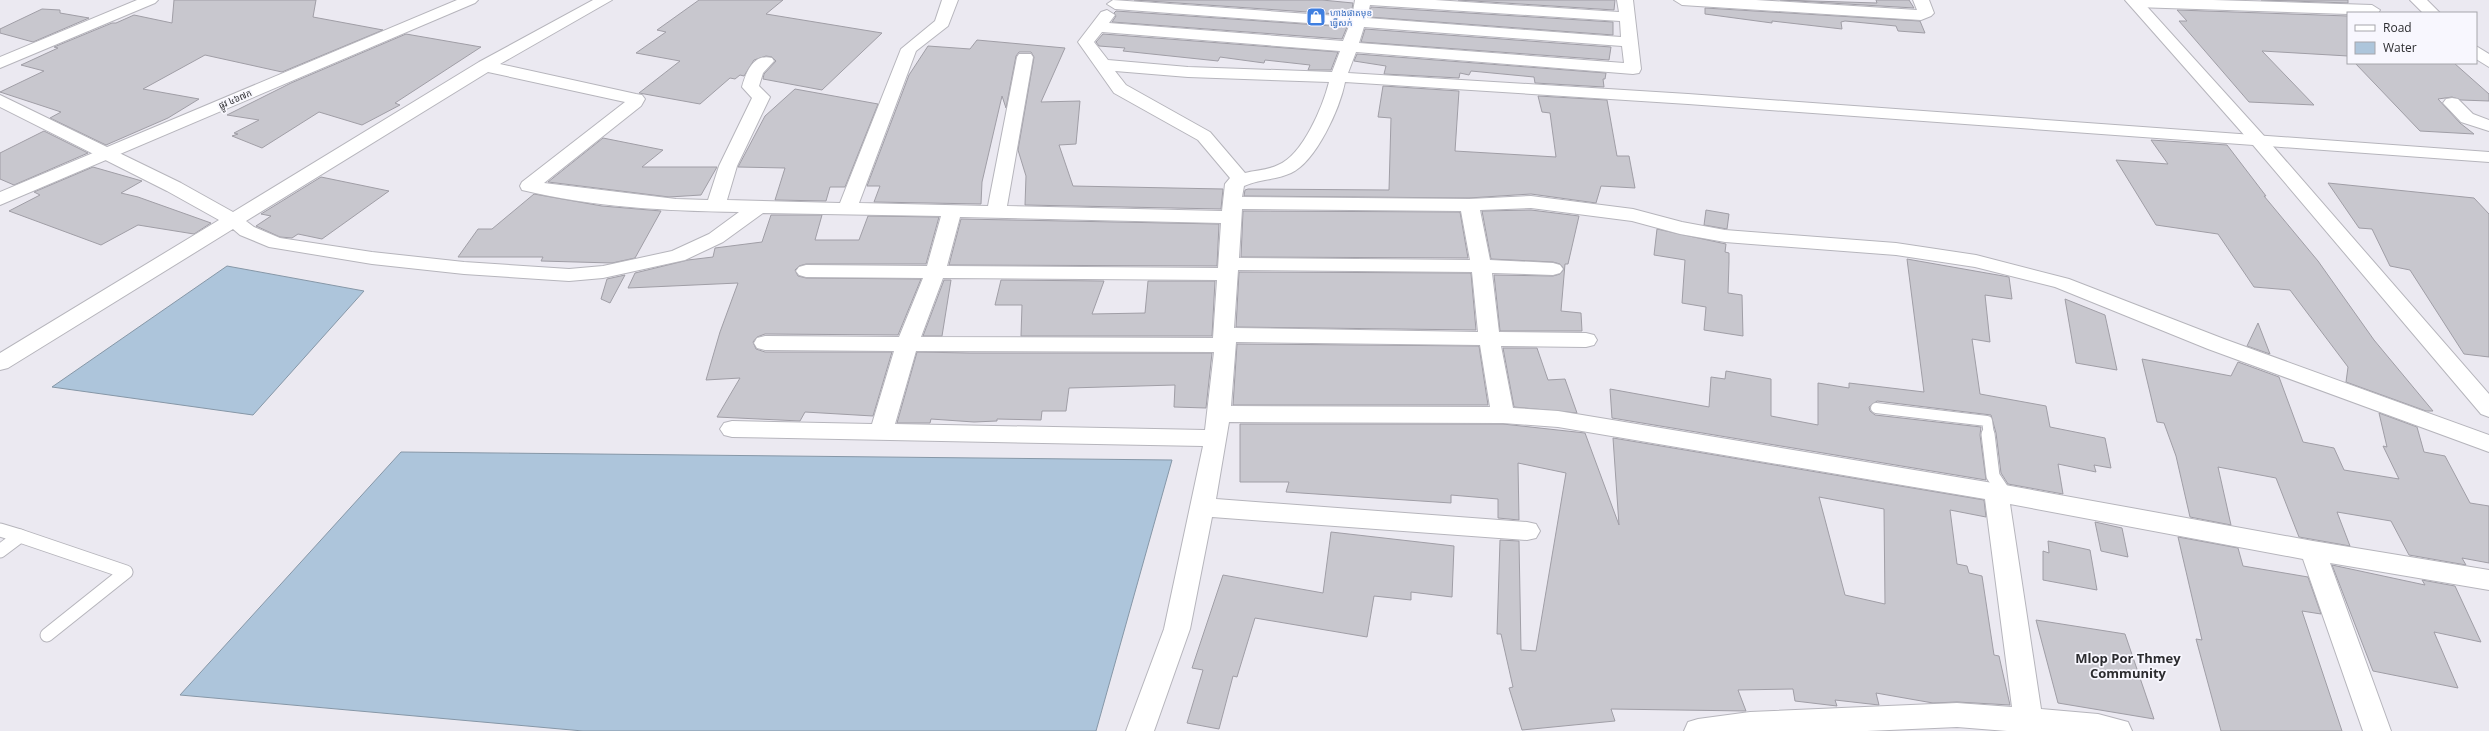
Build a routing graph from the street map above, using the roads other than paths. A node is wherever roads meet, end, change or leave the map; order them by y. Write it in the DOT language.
graph roads {
  1 [pos="150,0"];
  2 [pos="470,0"];
  3 [pos="604,0"];
  4 [pos="950,0"];
  5 [pos="1364,0"];
  6 [pos="1625,0"];
  7 [pos="1682,0"];
  8 [pos="1921,0"];
  9 [pos="2418,0"];
  10 [pos="2134,1"];
  11 [pos="1114,2"];
  12 [pos="2266,3"];
  13 [pos="2372,10"];
  14 [pos="2431,12"];
  15 [pos="1627,17"];
  16 [pos="1359,22"];
  17 [pos="1098,27"];
  18 [pos="1630,42"];
  19 [pos="1349,48"];
  20 [pos="2477,52"];
  21 [pos="1025,57"];
  22 [pos="766,61"];
  23 [pos="2489,62"];
  24 [pos="0,63"];
  25 [pos="1103,64"];
  26 [pos="485,66"];
  27 [pos="1338,77"];
  28 [pos="0,100"];
  29 [pos="2452,103"];
  30 [pos="2489,126"];
  31 [pos="2259,141"];
  32 [pos="105,154"];
  33 [pos="2489,156"];
  34 [pos="1240,179"];
  35 [pos="0,199"];
  36 [pos="1469,205"];
  37 [pos="716,206"];
  38 [pos="757,208"];
  39 [pos="847,210"];
  40 [pos="1232,210"];
  41 [pos="952,211"];
  42 [pos="997,211"];
  43 [pos="233,220"];
  44 [pos="1481,266"];
  45 [pos="1228,269"];
  46 [pos="1553,270"];
  47 [pos="806,271"];
  48 [pos="935,273"];
  49 [pos="1489,338"];
  50 [pos="1224,340"];
  51 [pos="1586,340"];
  52 [pos="765,342"];
  53 [pos="907,344"];
  54 [pos="0,363"];
  55 [pos="1876,408"];
  56 [pos="2489,409"];
  57 [pos="1504,415"];
  58 [pos="1218,426"];
  59 [pos="732,429"];
  60 [pos="881,432"];
  61 [pos="2489,444"];
  62 [pos="2001,494"];
  63 [pos="1201,507"];
  64 [pos="0,530"];
  65 [pos="1527,531"];
  66 [pos="20,536"];
  67 [pos="0,551"];
  68 [pos="2313,551"];
  69 [pos="2489,580"];
  70 [pos="47,635"];
  71 [pos="2029,726"];
  72 [pos="1140,731"];
  73 [pos="1698,731"];
  74 [pos="2118,731"];
  75 [pos="2377,731"];
  1 -- 24 [label="street"];
  2 -- 32 [label="street, ផ្លូវ ៤៦៧ក"];
  3 -- 26 [label="street"];
  4 -- 39 [label="street"];
  5 -- 15 [label="street"];
  5 -- 16 [label="street"];
  6 -- 15 [label="street"];
  7 -- 8 [label="street"];
  9 -- 14 [label="street"];
  10 -- 12 [label="street"];
  10 -- 31 [label="street"];
  11 -- 16 [label="street"];
  11 -- 17 [label="street"];
  12 -- 13 [label="street"];
  15 -- 18 [label="street"];
  16 -- 18 [label="street"];
  16 -- 19 [label="street"];
  17 -- 19 [label="street"];
  17 -- 25 [label="street"];
  18 -- 19 [label="street"];
  19 -- 27 [label="street"];
  20 -- 23 [label="street"];
  21 -- 42 [label="street"];
  22 -- 37 [label="street"];
  25 -- 27 [label="street"];
  25 -- 34 [label="street"];
  26 -- 37 [label="street"];
  26 -- 43 [label="street"];
  27 -- 31 [label="street"];
  27 -- 34 [label="street"];
  28 -- 32 [label="street"];
  29 -- 30 [label="street"];
  31 -- 33 [label="street"];
  31 -- 56 [label="street"];
  32 -- 35 [label="street, ផ្លូវ ៤៦៧ក"];
  32 -- 43 [label="street"];
  34 -- 40 [label="street"];
  36 -- 40 [label="street"];
  36 -- 44 [label="street"];
  36 -- 61 [label="street"];
  37 -- 38 [label="street"];
  38 -- 39 [label="street"];
  38 -- 43 [label="street"];
  39 -- 41 [label="street"];
  40 -- 42 [label="street"];
  40 -- 45 [label="street"];
  41 -- 42 [label="street"];
  41 -- 48 [label="street"];
  43 -- 54 [label="street"];
  44 -- 45 [label="street"];
  44 -- 46 [label="street"];
  44 -- 49 [label="street"];
  45 -- 48 [label="street"];
  45 -- 50 [label="street"];
  47 -- 48 [label="street"];
  48 -- 53 [label="street"];
  49 -- 50 [label="street"];
  49 -- 51 [label="street"];
  49 -- 57 [label="street"];
  50 -- 53 [label="street"];
  50 -- 58 [label="street"];
  52 -- 53 [label="street"];
  53 -- 60 [label="street"];
  55 -- 62 [label="lane"];
  57 -- 58 [label="street"];
  57 -- 62 [label="street"];
  58 -- 60 [label="street"];
  58 -- 63 [label="street"];
  59 -- 60 [label="street"];
  62 -- 68 [label="street"];
  62 -- 71 [label="street"];
  63 -- 65 [label="street"];
  63 -- 72 [label="street"];
  64 -- 66 [label="lane"];
  66 -- 67 [label="lane"];
  66 -- 70 [label="lane"];
  68 -- 69 [label="street"];
  68 -- 75 [label="street"];
  71 -- 73 [label="street"];
  71 -- 74 [label="street"];
}
